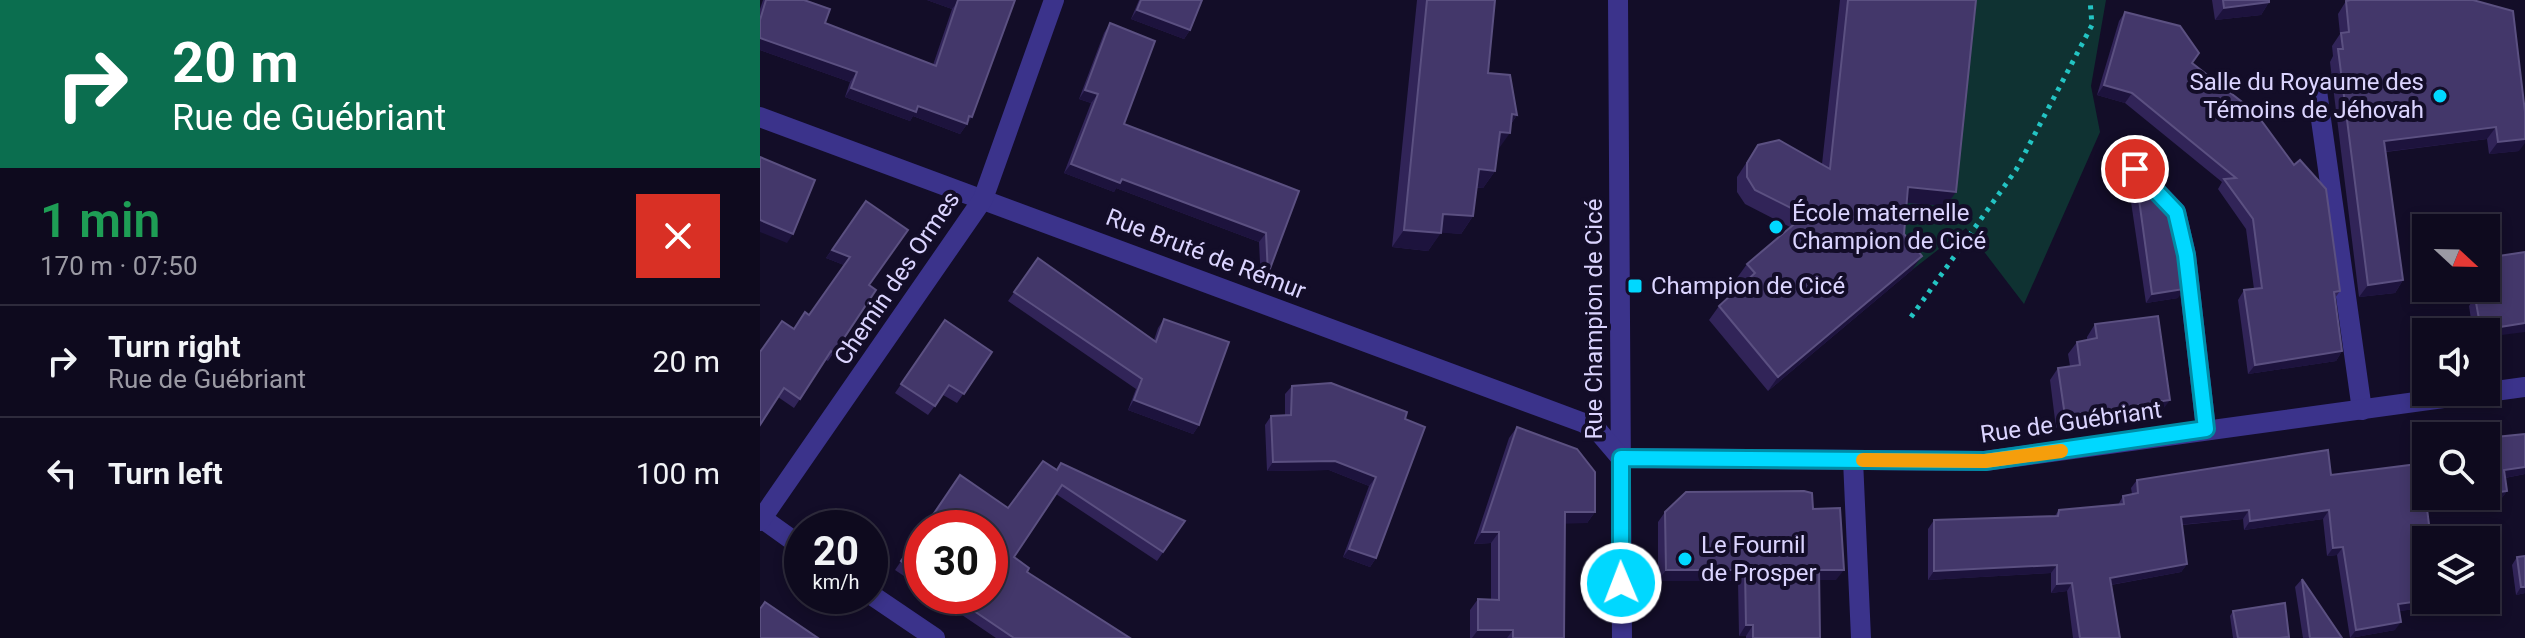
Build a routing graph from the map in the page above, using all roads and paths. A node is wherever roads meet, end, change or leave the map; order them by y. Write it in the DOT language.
graph roads {
  1 [pos="1054,0"];
  2 [pos="1618,0"];
  3 [pos="2090,0"];
  4 [pos="2316,84"];
  5 [pos="760,117"];
  6 [pos="2135,169"];
  7 [pos="983,199"];
  8 [pos="1911,317"];
  9 [pos="2525,387"];
  10 [pos="2362,410"];
  11 [pos="2206,429"];
  12 [pos="1621,458"];
  13 [pos="1853,460"];
  14 [pos="761,519"];
  15 [pos="784,535"];
  16 [pos="888,606"];
  17 [pos="935,638"];
  18 [pos="1622,638"];
  19 [pos="1861,638"];
  1 -- 7 [label="street, Chemin des Ormes"];
  2 -- 12 [label="street, Rue Champion de Cicé"];
  3 -- 8 [label="path"];
  4 -- 10 [label="street"];
  5 -- 7 [label="street, Rue Bruté de Rémur"];
  6 -- 11 [label="street"];
  7 -- 12 [label="street, Rue Bruté de Rémur"];
  7 -- 14 [label="street, Chemin des Ormes"];
  9 -- 10 [label="street, Rue de Guébriant"];
  10 -- 11 [label="street, Rue de Guébriant"];
  11 -- 13 [label="street, Rue de Guébriant"];
  12 -- 13 [label="street, Rue de Guébriant"];
  12 -- 18 [label="street, Rue Champion de Cicé"];
  13 -- 19 [label="street"];
  14 -- 15 [label="street"];
  16 -- 17 [label="street"];
}
